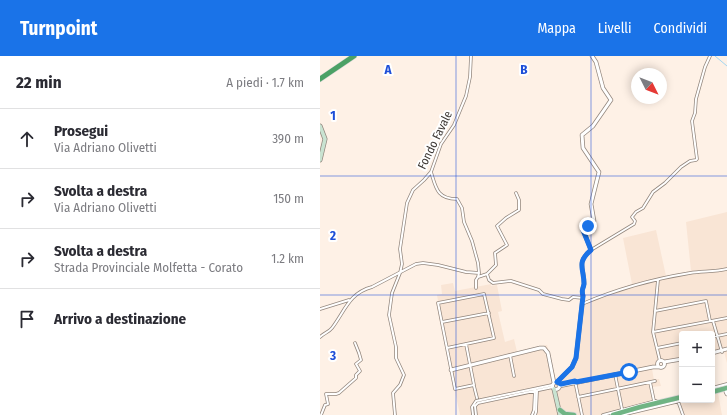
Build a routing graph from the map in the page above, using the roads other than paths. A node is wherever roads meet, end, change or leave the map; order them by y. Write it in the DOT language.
graph roads {
  1 [pos="353,56"];
  2 [pos="471,56"];
  3 [pos="592,56"];
  4 [pos="710,56"];
  5 [pos="320,78"];
  6 [pos="320,126"];
  7 [pos="320,160"];
  8 [pos="431,172"];
  9 [pos="516,193"];
  10 [pos="591,250"];
  11 [pos="727,269"];
  12 [pos="400,272"];
  13 [pos="479,273"];
  14 [pos="487,274"];
  15 [pos="478,277"];
  16 [pos="658,280"];
  17 [pos="476,288"];
  18 [pos="583,298"];
  19 [pos="349,300"];
  20 [pos="582,304"];
  21 [pos="320,309"];
  22 [pos="655,311"];
  23 [pos="489,313"];
  24 [pos="727,318"];
  25 [pos="711,321"];
  26 [pos="442,322"];
  27 [pos="653,332"];
  28 [pos="727,334"];
  29 [pos="717,336"];
  30 [pos="320,337"];
  31 [pos="355,343"];
  32 [pos="466,344"];
  33 [pos="679,344"];
  34 [pos="447,348"];
  35 [pos="657,348"];
  36 [pos="727,350"];
  37 [pos="722,351"];
  38 [pos="715,352"];
  39 [pos="510,356"];
  40 [pos="679,361"];
  41 [pos="661,364"];
  42 [pos="470,365"];
  43 [pos="451,370"];
  44 [pos="615,374"];
  45 [pos="514,376"];
  46 [pos="655,381"];
  47 [pos="575,382"];
  48 [pos="650,382"];
  49 [pos="474,385"];
  50 [pos="556,387"];
  51 [pos="618,389"];
  52 [pos="536,390"];
  53 [pos="726,390"];
  54 [pos="715,391"];
  55 [pos="578,397"];
  56 [pos="679,398"];
  57 [pos="679,399"];
  58 [pos="679,399"];
  59 [pos="679,399"];
  60 [pos="478,400"];
  61 [pos="654,401"];
  62 [pos="682,403"];
  63 [pos="622,409"];
  64 [pos="561,413"];
  65 [pos="321,415"];
  66 [pos="395,415"];
  67 [pos="475,415"];
  68 [pos="533,415"];
  69 [pos="570,415"];
  70 [pos="582,415"];
  71 [pos="603,415"];
  72 [pos="613,415"];
  73 [pos="618,415"];
  74 [pos="622,415"];
  75 [pos="683,415"];
  1 -- 5 [label="highway"];
  2 -- 8 [label="street, Fondo Favale"];
  3 -- 10 [label="street"];
  4 -- 10 [label="street"];
  6 -- 7 [label="main road"];
  8 -- 12 [label="street, Fondo Favale"];
  8 -- 13 [label="street"];
  9 -- 14 [label="street"];
  10 -- 18 [label="street"];
  11 -- 16 [label="street"];
  12 -- 13 [label="street"];
  12 -- 19 [label="street"];
  12 -- 66 [label="street, Fondo Favale"];
  13 -- 15 [label="street"];
  14 -- 15 [label="street"];
  14 -- 18 [label="street"];
  15 -- 17 [label="street"];
  16 -- 20 [label="street"];
  16 -- 22 [label="street"];
  18 -- 20 [label="street"];
  19 -- 21 [label="street"];
  19 -- 30 [label="street"];
  20 -- 50 [label="street"];
  22 -- 25 [label="street"];
  22 -- 27 [label="street"];
  23 -- 26 [label="street"];
  23 -- 26 [label="street"];
  23 -- 32 [label="street"];
  24 -- 25 [label="street"];
  25 -- 27 [label="street"];
  25 -- 29 [label="street"];
  26 -- 34 [label="street"];
  27 -- 35 [label="street"];
  28 -- 29 [label="street"];
  29 -- 37 [label="street"];
  31 -- 65 [label="street"];
  32 -- 34 [label="street"];
  32 -- 42 [label="street"];
  33 -- 35 [label="street"];
  34 -- 43 [label="street"];
  35 -- 41 [label="street"];
  36 -- 37 [label="street"];
  37 -- 38 [label="street"];
  39 -- 42 [label="street"];
  39 -- 45 [label="street"];
  39 -- 50 [label="street"];
  40 -- 41 [label="street"];
  41 -- 44 [label="street"];
  41 -- 47 [label="street"];
  42 -- 43 [label="street"];
  42 -- 49 [label="street"];
  43 -- 49 [label="street"];
  44 -- 47 [label="street"];
  44 -- 51 [label="street"];
  46 -- 48 [label="street"];
  47 -- 50 [label="street"];
  47 -- 55 [label="street"];
  48 -- 51 [label="street"];
  48 -- 61 [label="street"];
  49 -- 60 [label="street"];
  50 -- 52 [label="street"];
  50 -- 64 [label="main road"];
  51 -- 55 [label="street"];
  51 -- 63 [label="street"];
  52 -- 60 [label="street"];
  52 -- 68 [label="street"];
  53 -- 54 [label="highway"];
  55 -- 70 [label="street"];
  56 -- 61 [label="street"];
  57 -- 72 [label="highway"];
  58 -- 73 [label="highway"];
  59 -- 74 [label="street"];
  60 -- 67 [label="street"];
  61 -- 63 [label="street"];
  62 -- 75 [label="street"];
  63 -- 71 [label="street"];
  64 -- 69 [label="highway"];
}
